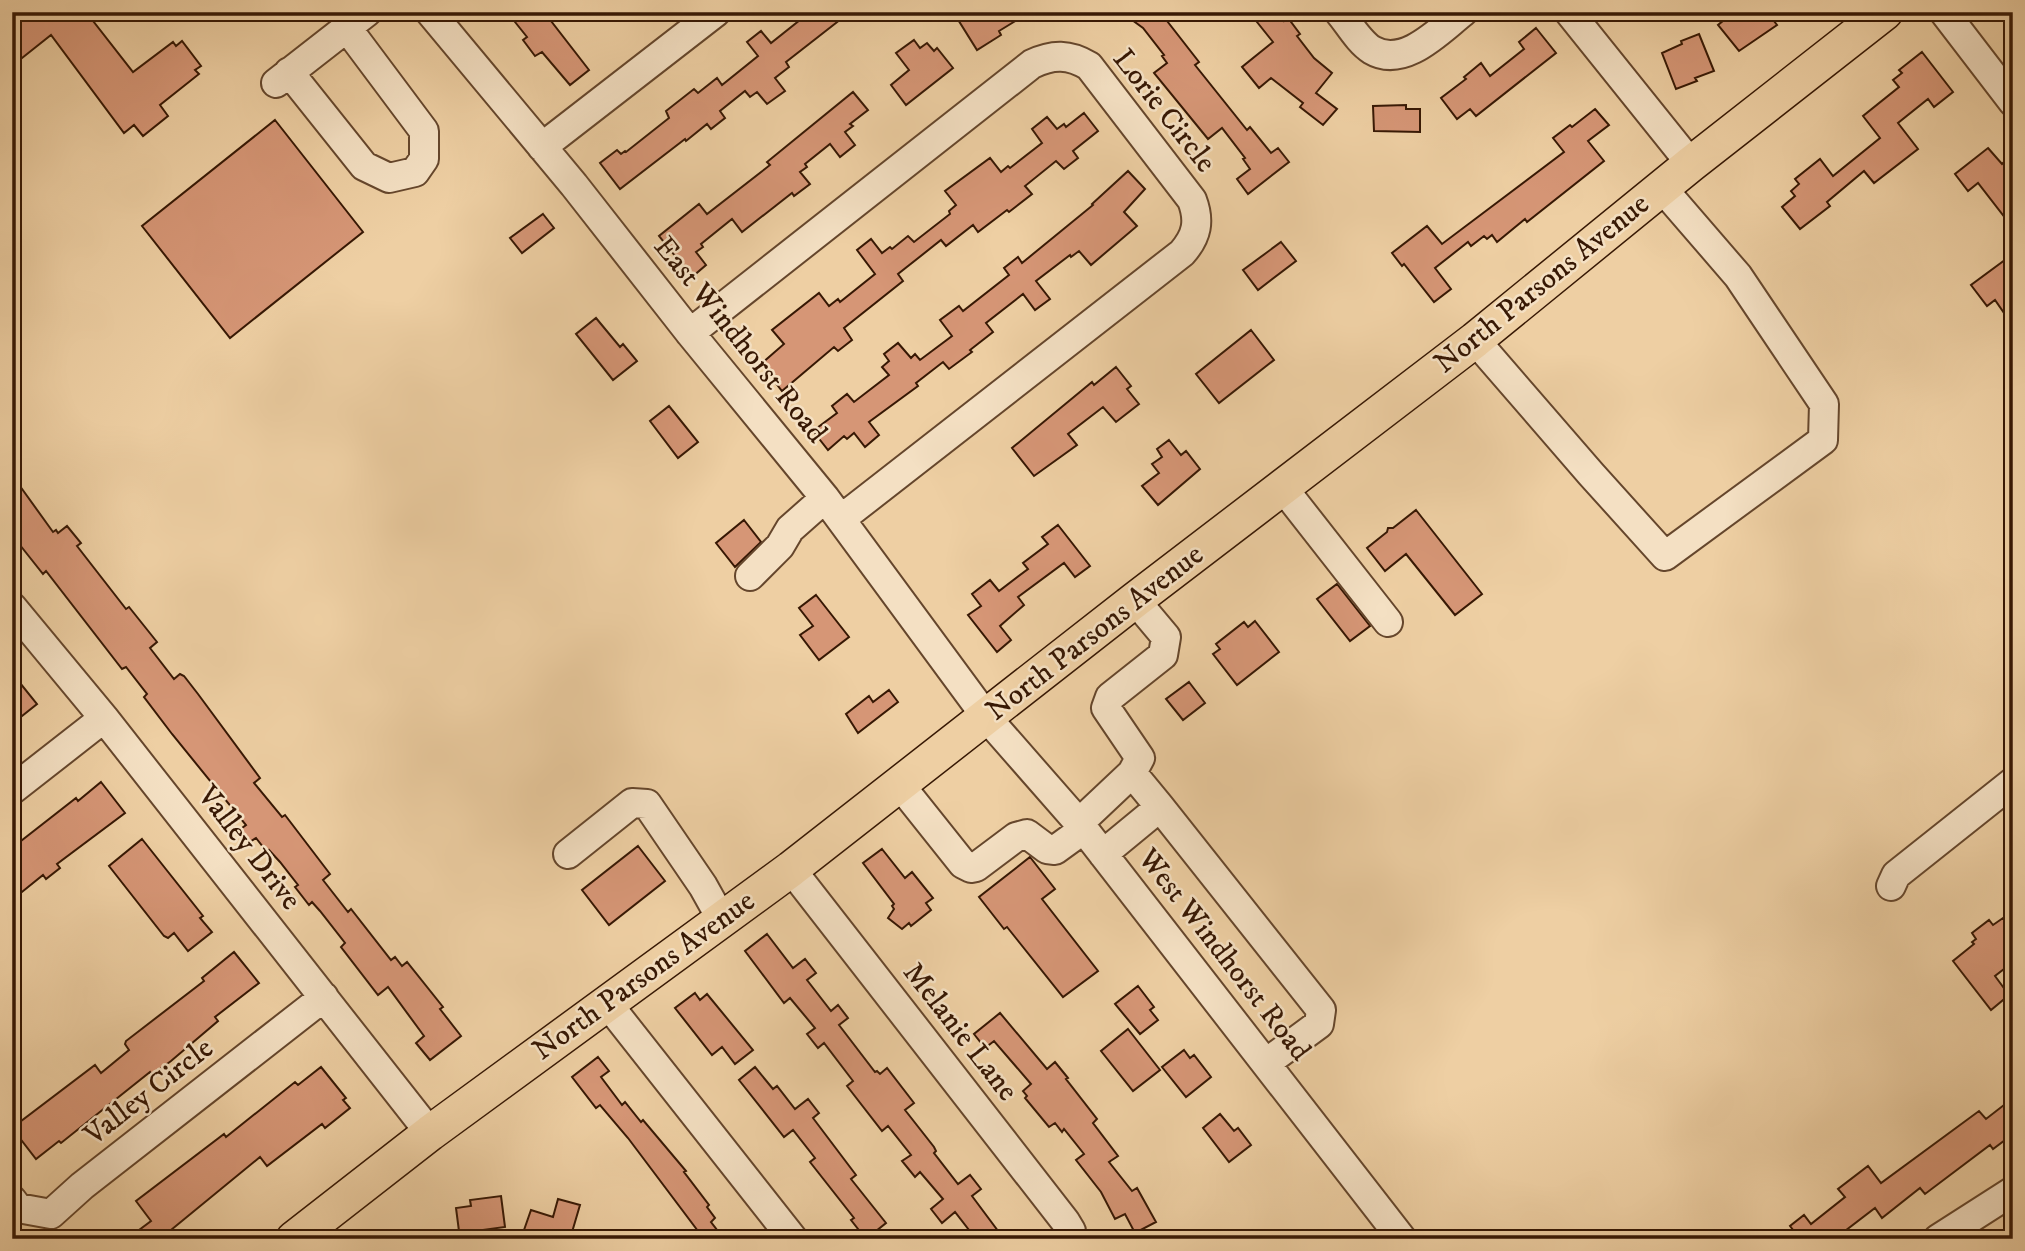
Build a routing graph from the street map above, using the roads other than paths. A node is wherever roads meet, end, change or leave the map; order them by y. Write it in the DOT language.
graph roads {
  1 [pos="430,12"];
  2 [pos="716,12"];
  3 [pos="1339,12"];
  4 [pos="1463,12"];
  5 [pos="1569,12"];
  6 [pos="1885,12"];
  7 [pos="1944,12"];
  8 [pos="357,20"];
  9 [pos="2013,103"];
  10 [pos="542,147"];
  11 [pos="1691,164"];
  12 [pos="1662,188"];
  13 [pos="690,333"];
  14 [pos="1475,340"];
  15 [pos="1283,488"];
  16 [pos="833,509"];
  17 [pos="750,576"];
  18 [pos="1135,600"];
  19 [pos="12,607"];
  20 [pos="1388,622"];
  21 [pos="104,718"];
  22 [pos="987,718"];
  23 [pos="1132,774"];
  24 [pos="2013,782"];
  25 [pos="900,785"];
  26 [pos="12,790"];
  27 [pos="1160,807"];
  28 [pos="1082,826"];
  29 [pos="568,854"];
  30 [pos="1103,854"];
  31 [pos="791,869"];
  32 [pos="1891,886"];
  33 [pos="722,919"];
  34 [pos="324,997"];
  35 [pos="607,1003"];
  36 [pos="1266,1063"];
  37 [pos="430,1133"];
  38 [pos="2013,1191"];
  39 [pos="12,1200"];
  40 [pos="294,1239"];
  41 [pos="793,1239"];
  42 [pos="1071,1239"];
  43 [pos="1402,1239"];
  44 [pos="1938,1239"];
  1 -- 10 [label="street, East Windhorst Road"];
  2 -- 10 [label="street"];
  3 -- 4 [label="street"];
  5 -- 11 [label="street"];
  6 -- 11 [label="main road, North Parsons Avenue"];
  7 -- 9 [label="street"];
  8 -- 8 [label="street"];
  10 -- 13 [label="street, East Windhorst Road"];
  11 -- 12 [label="main road, North Parsons Avenue"];
  12 -- 14 [label="main road, North Parsons Avenue"];
  12 -- 14 [label="street"];
  13 -- 16 [label="street, East Windhorst Road"];
  13 -- 16 [label="street, Lorie Circle"];
  14 -- 15 [label="main road, North Parsons Avenue"];
  15 -- 18 [label="main road, North Parsons Avenue"];
  15 -- 20 [label="street"];
  16 -- 17 [label="street"];
  16 -- 22 [label="street, East Windhorst Road"];
  18 -- 22 [label="main road, North Parsons Avenue"];
  18 -- 23 [label="street"];
  19 -- 21 [label="street, Valley Drive"];
  21 -- 26 [label="street"];
  21 -- 34 [label="street, Valley Drive"];
  22 -- 25 [label="main road, North Parsons Avenue"];
  22 -- 28 [label="street, West Windhorst Road"];
  23 -- 27 [label="street"];
  23 -- 28 [label="street"];
  24 -- 32 [label="street"];
  25 -- 28 [label="street"];
  25 -- 31 [label="main road, North Parsons Avenue"];
  27 -- 30 [label="street"];
  27 -- 36 [label="street"];
  28 -- 30 [label="street, West Windhorst Road"];
  29 -- 33 [label="street"];
  30 -- 36 [label="street, West Windhorst Road"];
  31 -- 33 [label="main road, North Parsons Avenue"];
  31 -- 42 [label="street, Melanie Lane"];
  33 -- 35 [label="main road, North Parsons Avenue"];
  34 -- 37 [label="street, Valley Drive"];
  34 -- 39 [label="street, Valley Circle"];
  35 -- 37 [label="main road, North Parsons Avenue"];
  35 -- 41 [label="street"];
  36 -- 43 [label="street, West Windhorst Road"];
  37 -- 40 [label="main road, North Parsons Avenue"];
  38 -- 44 [label="street"];
}
